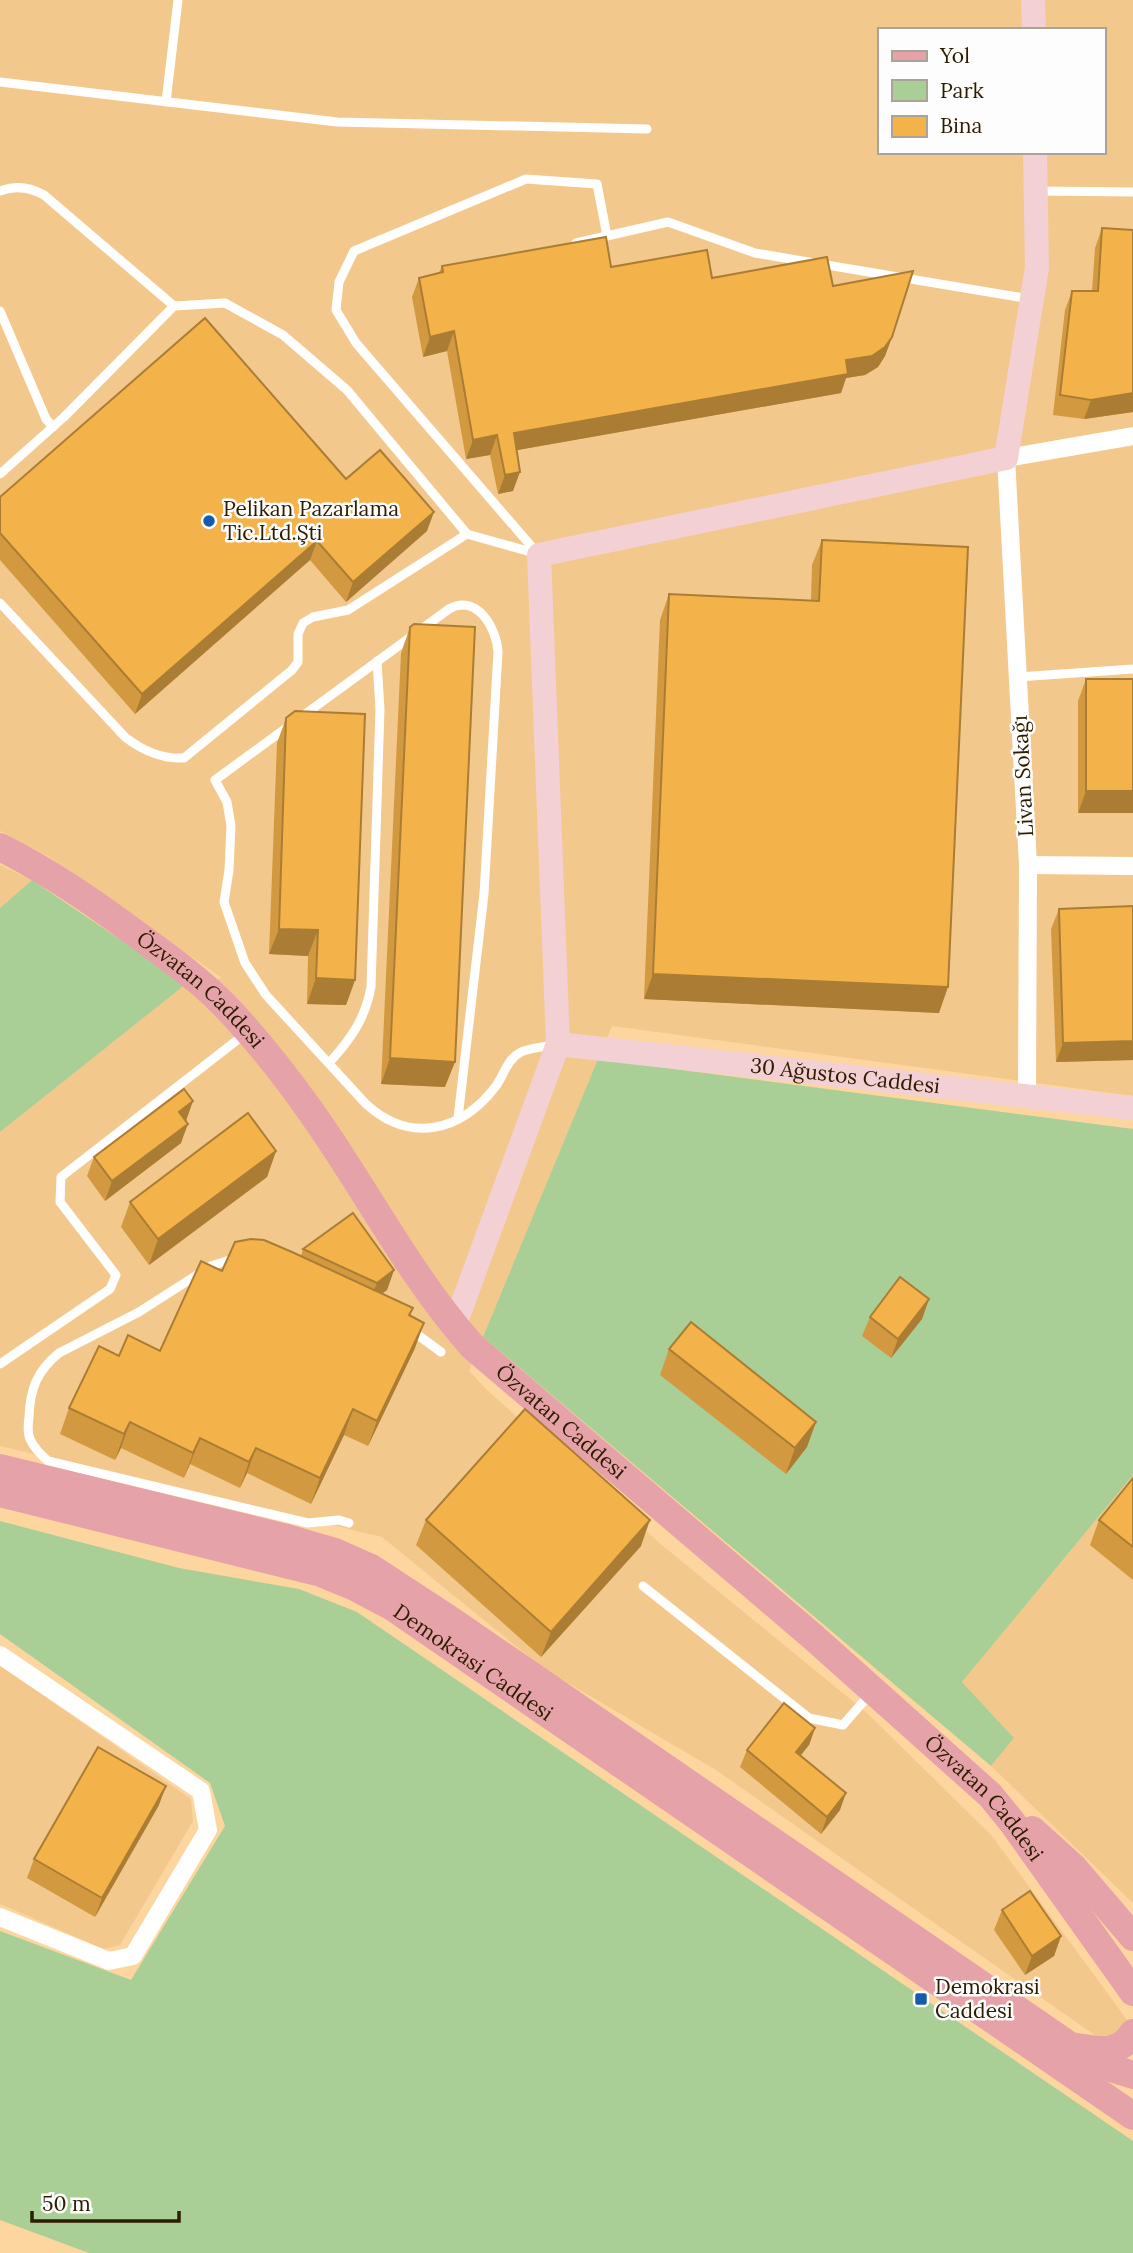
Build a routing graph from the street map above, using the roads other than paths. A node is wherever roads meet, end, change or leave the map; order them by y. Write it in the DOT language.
graph roads {
  1 [pos="178,0"];
  2 [pos="1033,0"];
  3 [pos="1034,28"];
  4 [pos="0,82"];
  5 [pos="166,102"];
  6 [pos="647,129"];
  7 [pos="1035,154"];
  8 [pos="0,191"];
  9 [pos="1036,191"];
  10 [pos="1133,192"];
  11 [pos="607,236"];
  12 [pos="568,245"];
  13 [pos="1032,300"];
  14 [pos="174,306"];
  15 [pos="0,311"];
  16 [pos="53,427"];
  17 [pos="1133,436"];
  18 [pos="1006,458"];
  19 [pos="0,474"];
  20 [pos="467,534"];
  21 [pos="539,555"];
  22 [pos="0,603"];
  23 [pos="377,661"];
  24 [pos="1133,669"];
  25 [pos="1018,677"];
  26 [pos="0,847"];
  27 [pos="1028,866"];
  28 [pos="1133,866"];
  29 [pos="249,1031"];
  30 [pos="558,1044"];
  31 [pos="329,1063"];
  32 [pos="1027,1094"];
  33 [pos="1133,1108"];
  34 [pos="458,1118"];
  35 [pos="247,1257"];
  36 [pos="397,1323"];
  37 [pos="454,1327"];
  38 [pos="441,1352"];
  39 [pos="0,1364"];
  40 [pos="0,1468"];
  41 [pos="0,1493"];
  42 [pos="349,1522"];
  43 [pos="643,1586"];
  44 [pos="0,1655"];
  45 [pos="873,1690"];
  46 [pos="990,1795"];
  47 [pos="0,1917"];
  48 [pos="1133,1937"];
  49 [pos="1133,1992"];
  50 [pos="1133,2033"];
  51 [pos="1072,2046"];
  52 [pos="1133,2075"];
  53 [pos="1133,2116"];
  1 -- 5 [label="lane"];
  2 -- 3 [label="street"];
  4 -- 5 [label="lane"];
  5 -- 6 [label="lane"];
  7 -- 9 [label="street"];
  8 -- 14 [label="lane"];
  9 -- 10 [label="lane"];
  9 -- 13 [label="street"];
  11 -- 12 [label="lane"];
  11 -- 13 [label="lane"];
  11 -- 21 [label="lane"];
  13 -- 18 [label="street"];
  14 -- 16 [label="lane"];
  14 -- 20 [label="lane"];
  15 -- 16 [label="lane"];
  16 -- 19 [label="lane"];
  17 -- 18 [label="street"];
  18 -- 21 [label="street"];
  18 -- 25 [label="street, Livan Sokağı"];
  20 -- 21 [label="lane"];
  20 -- 22 [label="lane"];
  21 -- 30 [label="street"];
  23 -- 31 [label="lane"];
  23 -- 31 [label="lane"];
  23 -- 34 [label="lane"];
  24 -- 25 [label="lane"];
  25 -- 27 [label="street, Livan Sokağı"];
  26 -- 29 [label="main road, Özvatan Caddesi"];
  27 -- 28 [label="street"];
  27 -- 32 [label="street, Livan Sokağı"];
  29 -- 37 [label="main road, Özvatan Caddesi"];
  29 -- 39 [label="lane"];
  30 -- 32 [label="street, 30 Ağustos Caddesi"];
  30 -- 34 [label="lane"];
  30 -- 37 [label="street"];
  31 -- 34 [label="lane"];
  32 -- 33 [label="street, 30 Ağustos Caddesi"];
  35 -- 42 [label="lane"];
  36 -- 38 [label="lane"];
  37 -- 45 [label="main road, Özvatan Caddesi"];
  40 -- 51 [label="main road, Demokrasi Caddesi"];
  41 -- 53 [label="main road, Demokrasi Caddesi"];
  43 -- 45 [label="lane"];
  44 -- 47 [label="street"];
  45 -- 46 [label="main road, Özvatan Caddesi"];
  46 -- 48 [label="main road"];
  46 -- 49 [label="main road, Özvatan Caddesi"];
  50 -- 51 [label="main road"];
  51 -- 52 [label="main road, Demokrasi Caddesi"];
}
